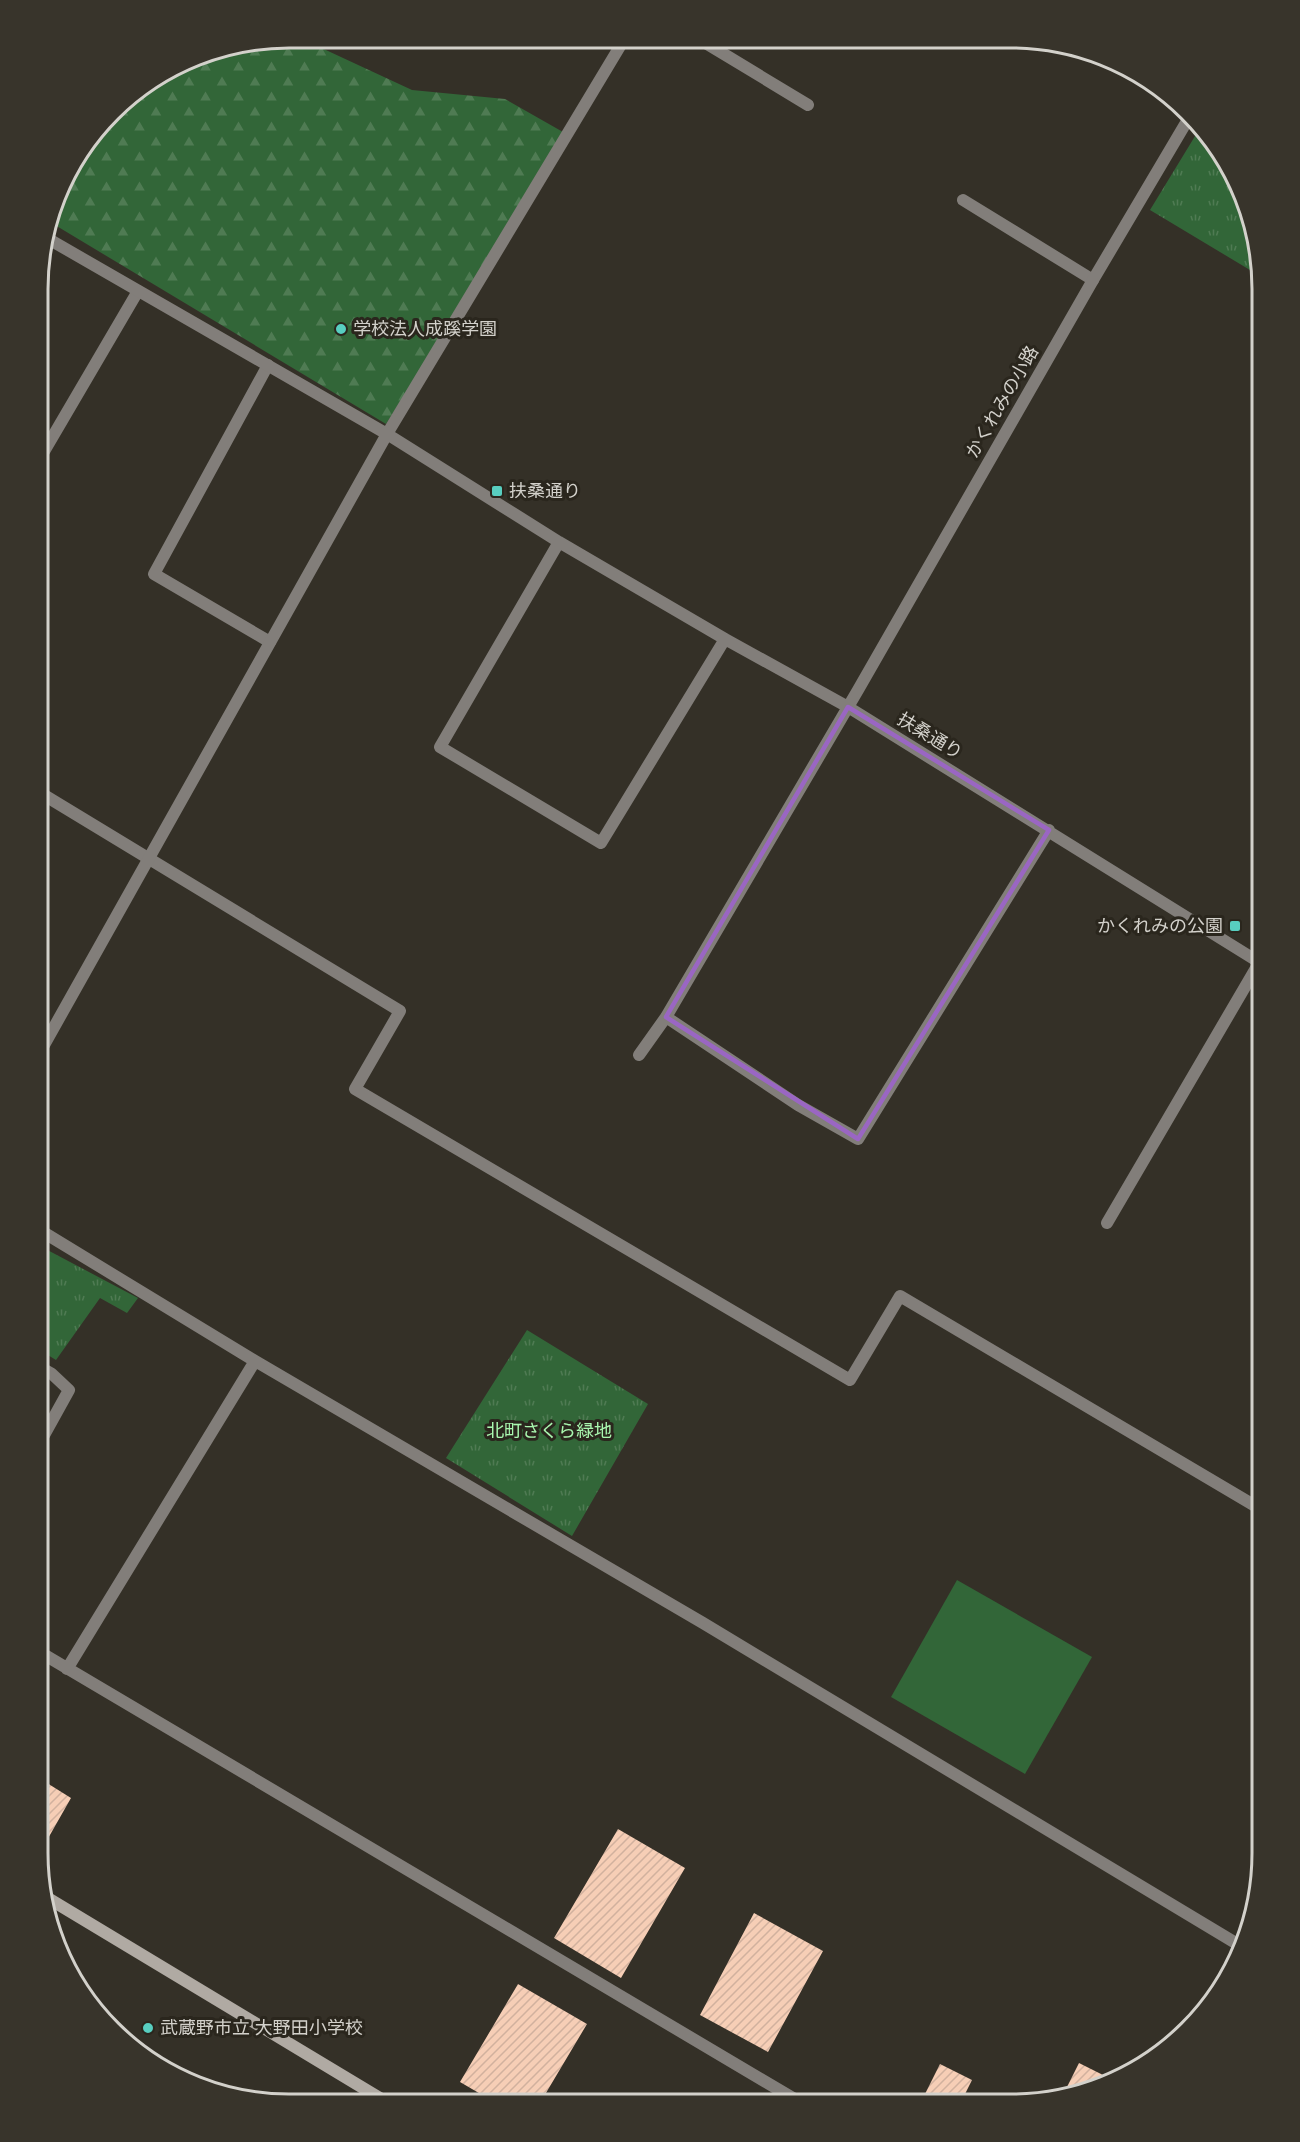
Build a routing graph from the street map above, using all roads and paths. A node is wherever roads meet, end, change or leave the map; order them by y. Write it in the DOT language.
graph roads {
  1 [pos="620,48"];
  2 [pos="714,48"];
  3 [pos="808,105"];
  4 [pos="1186,124"];
  5 [pos="963,200"];
  6 [pos="53,242"];
  7 [pos="1093,280"];
  8 [pos="138,291"];
  9 [pos="268,365"];
  10 [pos="387,434"];
  11 [pos="48,445"];
  12 [pos="559,542"];
  13 [pos="725,639"];
  14 [pos="270,642"];
  15 [pos="848,707"];
  16 [pos="48,797"];
  17 [pos="1049,830"];
  18 [pos="148,858"];
  19 [pos="1252,958"];
  20 [pos="1252,979"];
  21 [pos="666,1017"];
  22 [pos="48,1038"];
  23 [pos="639,1056"];
  24 [pos="1107,1223"];
  25 [pos="48,1235"];
  26 [pos="255,1360"];
  27 [pos="48,1372"];
  28 [pos="48,1428"];
  29 [pos="1252,1504"];
  30 [pos="48,1657"];
  31 [pos="67,1669"];
  32 [pos="53,1901"];
  33 [pos="1235,1943"];
  34 [pos="373,2094"];
  35 [pos="786,2094"];
  1 -- 10 [label="street"];
  2 -- 3 [label="street"];
  4 -- 7 [label="street, かくれみの小路"];
  5 -- 7 [label="street"];
  6 -- 8 [label="street, 扶桑通り"];
  7 -- 15 [label="street, かくれみの小路"];
  8 -- 9 [label="street, 扶桑通り"];
  8 -- 11 [label="street"];
  9 -- 10 [label="street, 扶桑通り"];
  9 -- 14 [label="street"];
  10 -- 12 [label="street, 扶桑通り"];
  10 -- 14 [label="street"];
  12 -- 13 [label="street, 扶桑通り"];
  12 -- 13 [label="street"];
  13 -- 15 [label="street, 扶桑通り"];
  14 -- 18 [label="street"];
  15 -- 17 [label="street, 扶桑通り"];
  15 -- 21 [label="street, かくれみの小路"];
  16 -- 18 [label="street"];
  17 -- 19 [label="street, 扶桑通り"];
  17 -- 21 [label="street"];
  18 -- 22 [label="street"];
  18 -- 29 [label="street"];
  20 -- 24 [label="street"];
  21 -- 23 [label="street, かくれみの小路"];
  25 -- 26 [label="street"];
  26 -- 31 [label="street"];
  26 -- 33 [label="street"];
  27 -- 28 [label="street"];
  30 -- 31 [label="street"];
  31 -- 35 [label="street"];
  32 -- 34 [label="street"];
}
